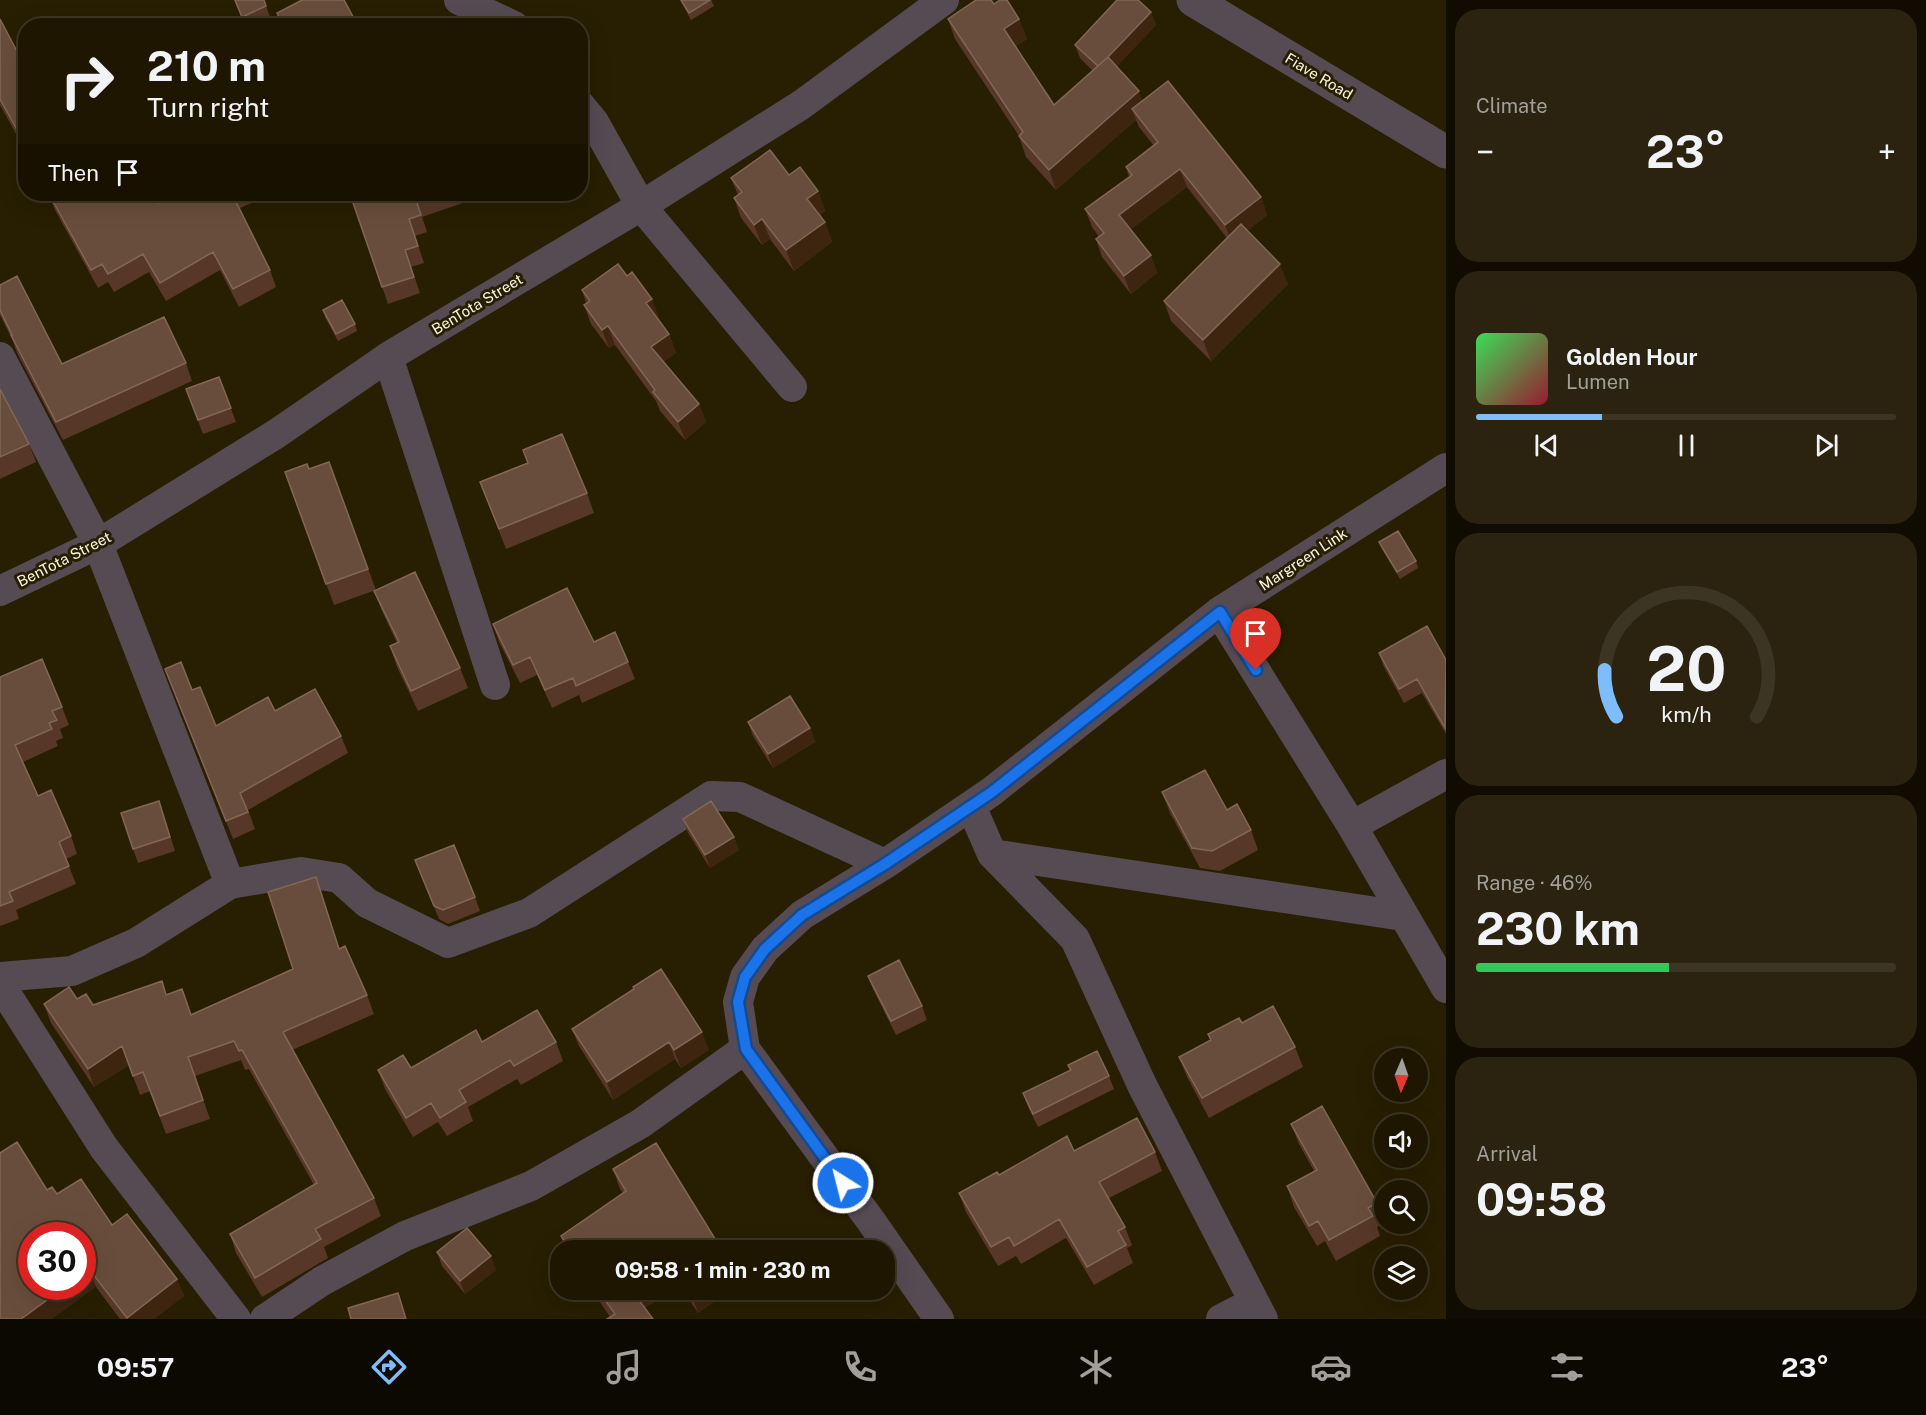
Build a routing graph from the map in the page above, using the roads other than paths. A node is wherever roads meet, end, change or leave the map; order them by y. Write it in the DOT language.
graph roads {
  1 [pos="459,0"];
  2 [pos="944,0"];
  3 [pos="1193,0"];
  4 [pos="497,18"];
  5 [pos="588,115"];
  6 [pos="1443,145"];
  7 [pos="641,206"];
  8 [pos="0,357"];
  9 [pos="388,357"];
  10 [pos="792,387"];
  11 [pos="1446,468"];
  12 [pos="98,544"];
  13 [pos="0,591"];
  14 [pos="1220,612"];
  15 [pos="495,685"];
  16 [pos="1446,774"];
  17 [pos="971,806"];
  18 [pos="1352,826"];
  19 [pos="992,854"];
  20 [pos="885,864"];
  21 [pos="230,884"];
  22 [pos="1403,916"];
  23 [pos="0,977"];
  24 [pos="0,984"];
  25 [pos="1446,988"];
  26 [pos="746,1049"];
  27 [pos="1258,1310"];
  28 [pos="934,1317"];
  29 [pos="236,1319"];
  30 [pos="265,1319"];
  31 [pos="1221,1319"];
  1 -- 4 [label="street"];
  2 -- 7 [label="street, BenTota Street"];
  3 -- 6 [label="street, Fiave Road"];
  5 -- 7 [label="street"];
  7 -- 9 [label="street, BenTota Street"];
  7 -- 10 [label="street"];
  8 -- 12 [label="street"];
  9 -- 12 [label="street, BenTota Street"];
  9 -- 15 [label="street"];
  11 -- 14 [label="street, Margreen Link"];
  12 -- 13 [label="street, BenTota Street"];
  12 -- 21 [label="street"];
  14 -- 17 [label="street, Margreen Link"];
  14 -- 18 [label="street"];
  16 -- 18 [label="street"];
  17 -- 19 [label="street"];
  17 -- 20 [label="street, Margreen Link"];
  18 -- 22 [label="street"];
  19 -- 22 [label="street"];
  19 -- 27 [label="street"];
  20 -- 21 [label="street"];
  20 -- 26 [label="street, Margreen Link"];
  21 -- 23 [label="street"];
  22 -- 25 [label="street"];
  24 -- 29 [label="street"];
  26 -- 28 [label="street, Margreen Link"];
  26 -- 30 [label="street"];
  27 -- 31 [label="street"];
}
